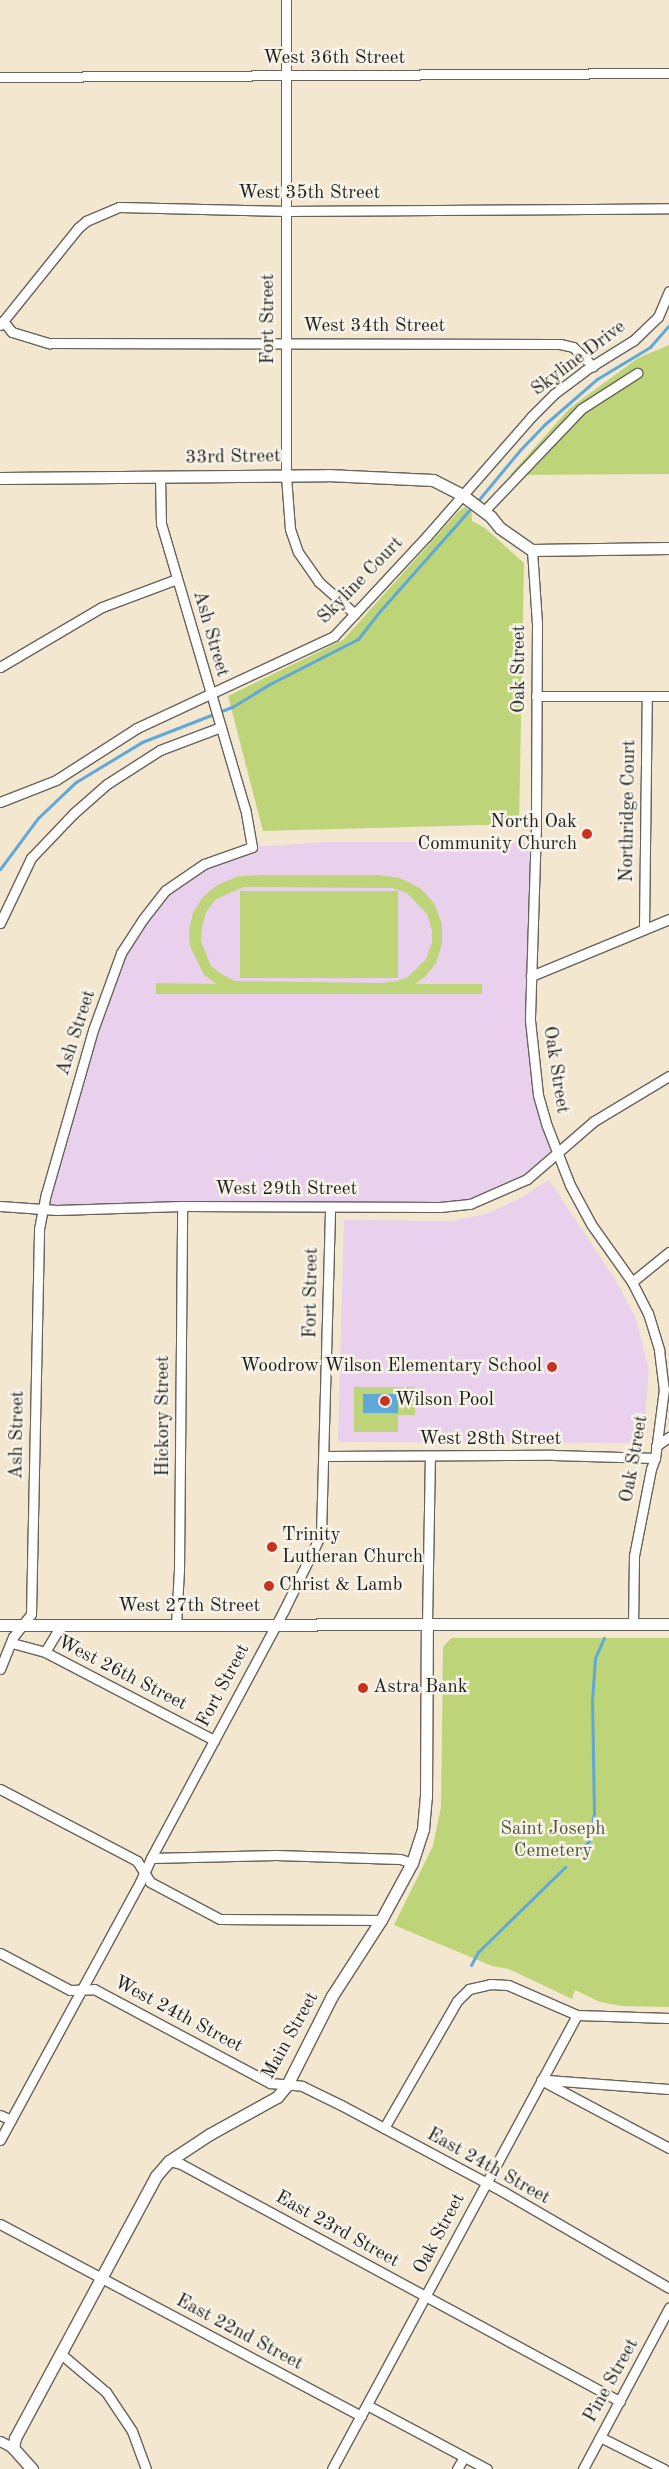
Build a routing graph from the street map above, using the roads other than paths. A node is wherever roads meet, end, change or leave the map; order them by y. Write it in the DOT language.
graph roads {
  1 [pos="286,0"];
  2 [pos="669,73"];
  3 [pos="286,75"];
  4 [pos="0,77"];
  5 [pos="669,208"];
  6 [pos="286,211"];
  7 [pos="669,290"];
  8 [pos="2,323"];
  9 [pos="286,343"];
  10 [pos="593,366"];
  11 [pos="637,373"];
  12 [pos="286,476"];
  13 [pos="160,477"];
  14 [pos="0,478"];
  15 [pos="462,495"];
  16 [pos="484,512"];
  17 [pos="669,548"];
  18 [pos="532,550"];
  19 [pos="177,579"];
  20 [pos="355,614"];
  21 [pos="0,667"];
  22 [pos="211,695"];
  23 [pos="536,696"];
  24 [pos="647,696"];
  25 [pos="669,696"];
  26 [pos="221,728"];
  27 [pos="0,802"];
  28 [pos="669,919"];
  29 [pos="0,922"];
  30 [pos="644,928"];
  31 [pos="532,976"];
  32 [pos="669,1076"];
  33 [pos="557,1153"];
  34 [pos="0,1206"];
  35 [pos="182,1206"];
  36 [pos="330,1207"];
  37 [pos="43,1210"];
  38 [pos="669,1252"];
  39 [pos="632,1282"];
  40 [pos="666,1391"];
  41 [pos="669,1437"];
  42 [pos="656,1446"];
  43 [pos="325,1456"];
  44 [pos="430,1457"];
  45 [pos="655,1458"];
  46 [pos="275,1624"];
  47 [pos="427,1624"];
  48 [pos="633,1624"];
  49 [pos="669,1624"];
  50 [pos="0,1625"];
  51 [pos="22,1625"];
  52 [pos="61,1625"];
  53 [pos="176,1625"];
  54 [pos="12,1643"];
  55 [pos="45,1652"];
  56 [pos="0,1668"];
  57 [pos="214,1740"];
  58 [pos="0,1789"];
  59 [pos="150,1858"];
  60 [pos="412,1863"];
  61 [pos="144,1872"];
  62 [pos="381,1920"];
  63 [pos="0,1953"];
  64 [pos="80,1991"];
  65 [pos="577,2015"];
  66 [pos="669,2018"];
  67 [pos="542,2080"];
  68 [pos="287,2085"];
  69 [pos="669,2089"];
  70 [pos="0,2115"];
  71 [pos="11,2120"];
  72 [pos="384,2128"];
  73 [pos="0,2140"];
  74 [pos="669,2148"];
  75 [pos="169,2161"];
  76 [pos="486,2183"];
  77 [pos="0,2224"];
  78 [pos="102,2278"];
  79 [pos="669,2288"];
  80 [pos="425,2296"];
  81 [pos="669,2309"];
  82 [pos="61,2354"];
  83 [pos="620,2401"];
  84 [pos="367,2405"];
  85 [pos="361,2416"];
  86 [pos="600,2436"];
  87 [pos="0,2442"];
  88 [pos="13,2448"];
  89 [pos="464,2456"];
  90 [pos="32,2469"];
  91 [pos="146,2469"];
  92 [pos="332,2469"];
  93 [pos="457,2469"];
  94 [pos="488,2469"];
  95 [pos="583,2469"];
  96 [pos="664,2469"];
  1 -- 3 [label="street, Fort Street"];
  2 -- 3 [label="street, West 36th Street"];
  3 -- 4 [label="street, West 36th Street"];
  3 -- 6 [label="street, Fort Street"];
  5 -- 6 [label="street, West 35th Street"];
  6 -- 8 [label="street, West 35th Street"];
  6 -- 9 [label="street, Fort Street"];
  7 -- 10 [label="street, Skyline Drive"];
  8 -- 9 [label="street, West 34th Street"];
  9 -- 10 [label="street, West 34th Street"];
  9 -- 12 [label="street, Fort Street"];
  10 -- 15 [label="street, Skyline Drive"];
  11 -- 16 [label="street"];
  12 -- 13 [label="street, 33rd Street"];
  12 -- 15 [label="street, 33rd Street"];
  12 -- 20 [label="street, Fort Street"];
  13 -- 14 [label="street, 33rd Street"];
  13 -- 19 [label="street, Ash Street"];
  15 -- 16 [label="street, 33rd Street"];
  15 -- 20 [label="street, Skyline Court"];
  16 -- 18 [label="street, 33rd Street"];
  17 -- 18 [label="street"];
  18 -- 23 [label="street, Oak Street"];
  19 -- 21 [label="street"];
  19 -- 22 [label="street, Ash Street"];
  20 -- 22 [label="street, Skyline Court"];
  22 -- 26 [label="street, Ash Street"];
  22 -- 27 [label="street, Skyline Court"];
  23 -- 24 [label="street"];
  23 -- 31 [label="street, Oak Street"];
  24 -- 25 [label="street"];
  24 -- 30 [label="street, Northridge Court"];
  26 -- 29 [label="street"];
  26 -- 37 [label="street, Ash Street"];
  28 -- 30 [label="street"];
  30 -- 31 [label="street"];
  31 -- 33 [label="street, Oak Street"];
  32 -- 33 [label="street, West 29th Street"];
  33 -- 36 [label="street, West 29th Street"];
  33 -- 39 [label="street, Oak Street"];
  34 -- 37 [label="street, West 29th Street"];
  35 -- 36 [label="street, West 29th Street"];
  35 -- 37 [label="street, West 29th Street"];
  35 -- 53 [label="street, Hickory Street"];
  36 -- 43 [label="street, Fort Street"];
  37 -- 51 [label="street, Ash Street"];
  38 -- 39 [label="street"];
  39 -- 40 [label="street, Oak Street"];
  40 -- 42 [label="street, Oak Street"];
  41 -- 42 [label="street"];
  42 -- 45 [label="street, Oak Street"];
  43 -- 44 [label="street, West 28th Street"];
  43 -- 46 [label="street, Fort Street"];
  44 -- 45 [label="street, West 28th Street"];
  44 -- 47 [label="street"];
  45 -- 48 [label="street, Oak Street"];
  46 -- 47 [label="street, West 27th Street"];
  46 -- 53 [label="street, West 27th Street"];
  46 -- 57 [label="street, Fort Street"];
  47 -- 48 [label="street, West 27th Street"];
  47 -- 60 [label="street, Main Street"];
  48 -- 49 [label="street, West 27th Street"];
  50 -- 51 [label="street, West 27th Street"];
  51 -- 52 [label="street, West 27th Street"];
  51 -- 54 [label="street, Ash Street"];
  52 -- 53 [label="street, West 27th Street"];
  52 -- 55 [label="street"];
  54 -- 55 [label="street, West 26th Street"];
  54 -- 56 [label="street, Ash Street"];
  55 -- 57 [label="street, West 26th Street"];
  57 -- 59 [label="street, Fort Street"];
  58 -- 61 [label="street"];
  59 -- 60 [label="street"];
  59 -- 61 [label="street, Fort Street"];
  60 -- 62 [label="street, Main Street"];
  61 -- 62 [label="street"];
  61 -- 64 [label="street, Fort Street"];
  62 -- 68 [label="street, Main Street"];
  63 -- 64 [label="street, West 24th Street"];
  64 -- 68 [label="street, West 24th Street"];
  64 -- 71 [label="street, Fort Street"];
  65 -- 66 [label="street"];
  65 -- 67 [label="street, Oak Street"];
  65 -- 72 [label="street"];
  67 -- 69 [label="street"];
  67 -- 74 [label="street"];
  67 -- 76 [label="street, Oak Street"];
  68 -- 72 [label="street, East 24th Street"];
  68 -- 75 [label="street, Main Street"];
  70 -- 71 [label="street"];
  71 -- 73 [label="street, Fort Street"];
  72 -- 76 [label="street, East 24th Street"];
  75 -- 78 [label="street, Main Street"];
  75 -- 80 [label="street, East 23rd Street"];
  76 -- 79 [label="street, East 24th Street"];
  76 -- 80 [label="street, Oak Street"];
  77 -- 78 [label="street, East 22nd Street"];
  78 -- 82 [label="street, Main Street"];
  78 -- 85 [label="street, East 22nd Street"];
  80 -- 83 [label="street, East 23rd Street"];
  80 -- 84 [label="street, Oak Street"];
  81 -- 83 [label="street, Pine Street"];
  82 -- 88 [label="street, Main Street"];
  82 -- 91 [label="street"];
  83 -- 86 [label="street, Pine Street"];
  84 -- 85 [label="street, Oak Street"];
  84 -- 89 [label="street"];
  85 -- 92 [label="street, Oak Street"];
  86 -- 95 [label="street, Pine Street"];
  86 -- 96 [label="street"];
  87 -- 88 [label="street"];
  88 -- 90 [label="street"];
  89 -- 93 [label="street"];
  89 -- 94 [label="street"];
}
